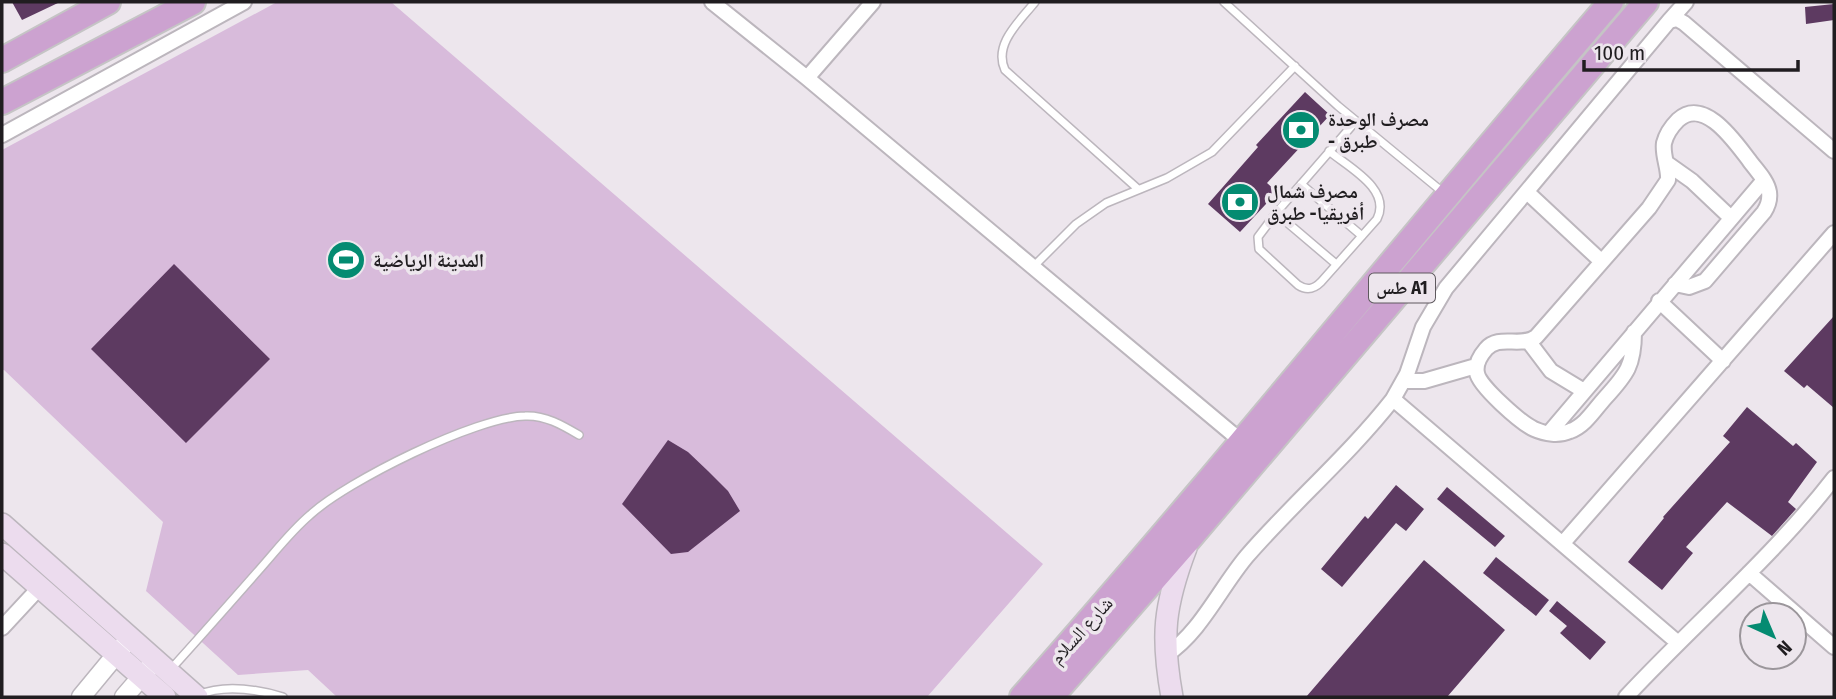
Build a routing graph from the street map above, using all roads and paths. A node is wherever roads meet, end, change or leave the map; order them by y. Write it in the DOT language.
graph roads {
  1 [pos="108,2"];
  2 [pos="125,2"];
  3 [pos="194,2"];
  4 [pos="244,2"];
  5 [pos="712,2"];
  6 [pos="873,2"];
  7 [pos="1035,2"];
  8 [pos="1224,2"];
  9 [pos="1611,2"];
  10 [pos="1646,2"];
  11 [pos="1686,2"];
  12 [pos="1669,21"];
  13 [pos="141,30"];
  14 [pos="9,55"];
  15 [pos="1295,66"];
  16 [pos="807,78"];
  17 [pos="28,88"];
  18 [pos="2,102"];
  19 [pos="1356,121"];
  20 [pos="2,135"];
  21 [pos="1329,151"];
  22 [pos="1834,151"];
  23 [pos="1668,164"];
  24 [pos="1764,180"];
  25 [pos="1301,184"];
  26 [pos="1138,189"];
  27 [pos="1527,192"];
  28 [pos="1446,195"];
  29 [pos="1276,213"];
  30 [pos="1730,217"];
  31 [pos="1834,233"];
  32 [pos="1362,236"];
  33 [pos="1601,261"];
  34 [pos="1336,264"];
  35 [pos="1033,267"];
  36 [pos="1675,284"];
  37 [pos="1659,301"];
  38 [pos="1633,332"];
  39 [pos="1529,342"];
  40 [pos="1723,362"];
  41 [pos="1476,366"];
  42 [pos="1404,382"];
  43 [pos="1584,391"];
  44 [pos="1394,400"];
  45 [pos="1549,433"];
  46 [pos="579,435"];
  47 [pos="1241,441"];
  48 [pos="1834,478"];
  49 [pos="2,524"];
  50 [pos="1189,539"];
  51 [pos="1563,543"];
  52 [pos="2,554"];
  53 [pos="1149,569"];
  54 [pos="1749,573"];
  55 [pos="40,587"];
  56 [pos="2,628"];
  57 [pos="131,637"];
  58 [pos="1677,642"];
  59 [pos="1834,647"];
  60 [pos="117,655"];
  61 [pos="1166,655"];
  62 [pos="157,679"];
  63 [pos="81,697"];
  64 [pos="124,697"];
  65 [pos="195,697"];
  66 [pos="283,697"];
  67 [pos="1021,697"];
  68 [pos="1051,697"];
  69 [pos="1172,697"];
  70 [pos="1626,697"];
  1 -- 14 [label="highway"];
  2 -- 13 [label="highway"];
  3 -- 13 [label="highway"];
  4 -- 20 [label="street"];
  5 -- 16 [label="street"];
  6 -- 16 [label="street"];
  7 -- 26 [label="lane"];
  8 -- 15 [label="lane"];
  9 -- 28 [label="highway, طس A1"];
  10 -- 50 [label="highway, طس A1"];
  11 -- 12 [label="street"];
  12 -- 22 [label="street"];
  12 -- 27 [label="street"];
  13 -- 17 [label="highway"];
  14 -- 17 [label="highway"];
  15 -- 19 [label="lane"];
  15 -- 26 [label="lane"];
  16 -- 35 [label="street"];
  17 -- 18 [label="highway"];
  19 -- 21 [label="lane"];
  19 -- 28 [label="lane"];
  21 -- 25 [label="lane"];
  21 -- 32 [label="lane"];
  23 -- 24 [label="street"];
  23 -- 30 [label="street"];
  23 -- 33 [label="street"];
  24 -- 30 [label="street"];
  24 -- 36 [label="street"];
  25 -- 29 [label="lane"];
  25 -- 32 [label="lane"];
  26 -- 35 [label="lane"];
  27 -- 33 [label="street"];
  27 -- 42 [label="street"];
  28 -- 47 [label="highway, طس A1"];
  29 -- 34 [label="lane"];
  29 -- 34 [label="lane"];
  30 -- 36 [label="street"];
  31 -- 40 [label="street"];
  32 -- 34 [label="lane"];
  33 -- 39 [label="street"];
  35 -- 47 [label="street"];
  36 -- 37 [label="street"];
  37 -- 38 [label="street"];
  37 -- 40 [label="street"];
  38 -- 43 [label="street"];
  38 -- 45 [label="street"];
  39 -- 41 [label="street"];
  39 -- 43 [label="street"];
  40 -- 51 [label="street"];
  41 -- 42 [label="street"];
  41 -- 45 [label="street"];
  42 -- 44 [label="street"];
  43 -- 45 [label="street"];
  44 -- 51 [label="street"];
  44 -- 61 [label="street"];
  46 -- 62 [label="lane"];
  47 -- 53 [label="highway, طس A1"];
  48 -- 54 [label="street"];
  49 -- 57 [label="main road"];
  50 -- 53 [label="highway, طس A1"];
  50 -- 61 [label="main road"];
  51 -- 58 [label="street"];
  52 -- 55 [label="main road"];
  53 -- 67 [label="highway, شارع السلام / طس A1"];
  53 -- 68 [label="highway, شارع السلام / طس A1"];
  54 -- 58 [label="street"];
  54 -- 59 [label="street"];
  55 -- 56 [label="street"];
  55 -- 60 [label="main road"];
  57 -- 60 [label="street"];
  57 -- 62 [label="main road"];
  58 -- 70 [label="street"];
  60 -- 62 [label="main road"];
  60 -- 63 [label="street"];
  61 -- 69 [label="main road"];
  62 -- 64 [label="street"];
  62 -- 65 [label="main road"];
  65 -- 66 [label="lane"];
}
